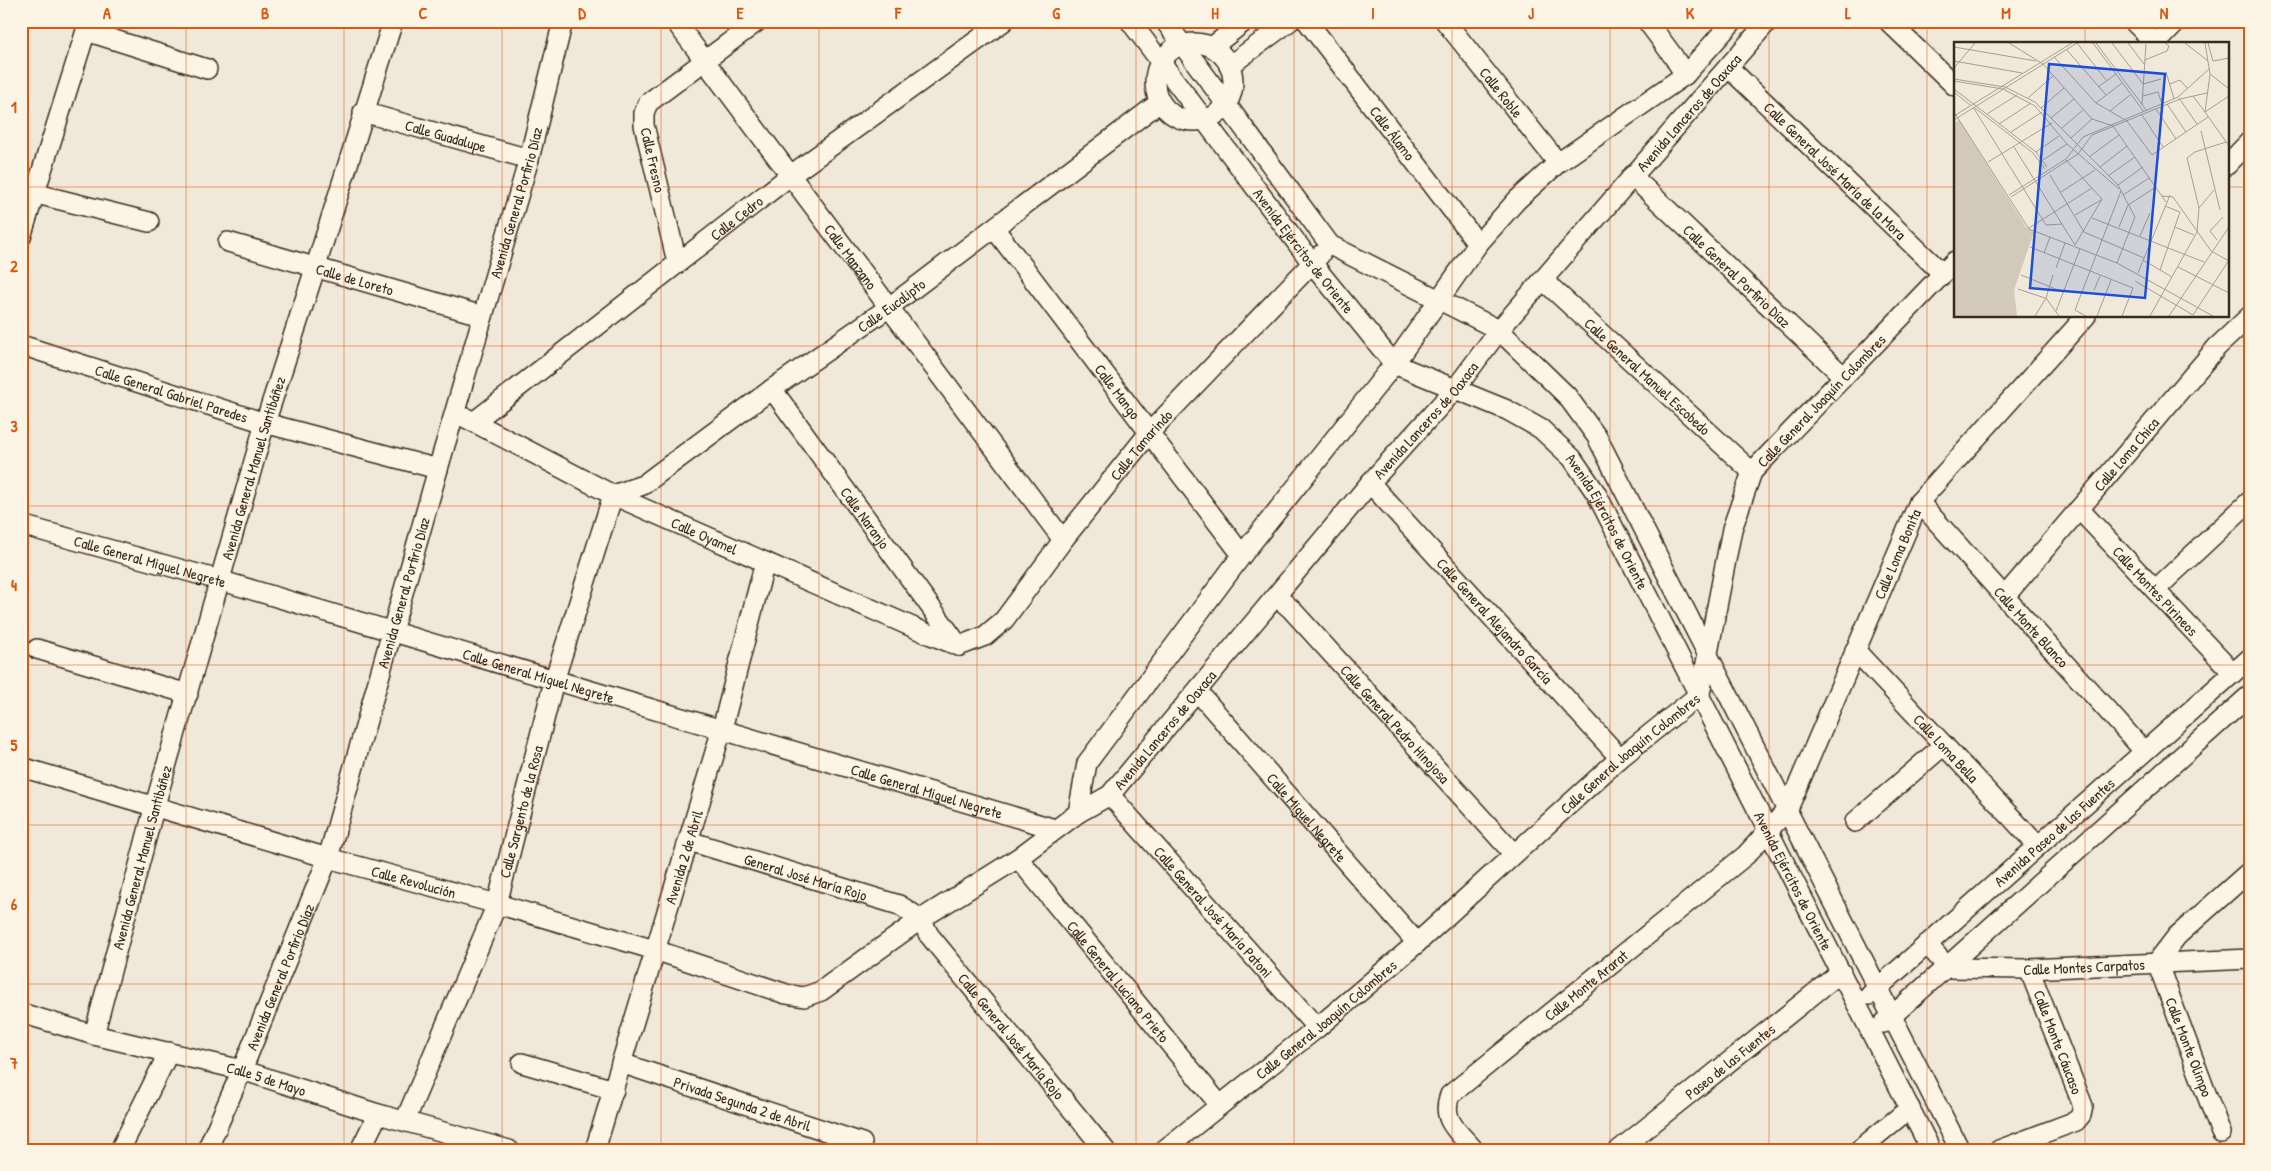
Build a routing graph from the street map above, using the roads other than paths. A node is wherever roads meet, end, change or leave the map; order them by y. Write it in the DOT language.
graph roads {
  1 [pos="393,21"];
  2 [pos="563,21"];
  3 [pos="675,21"];
  4 [pos="758,21"];
  5 [pos="1004,21"];
  6 [pos="1130,21"];
  7 [pos="1165,21"];
  8 [pos="1245,21"];
  9 [pos="1290,21"];
  10 [pos="1307,21"];
  11 [pos="1445,21"];
  12 [pos="1647,21"];
  13 [pos="1733,21"];
  14 [pos="1768,21"];
  15 [pos="1888,21"];
  16 [pos="2133,21"];
  17 [pos="2178,21"];
  18 [pos="88,26"];
  19 [pos="2154,42"];
  20 [pos="2158,42"];
  21 [pos="1182,44"];
  22 [pos="1212,47"];
  23 [pos="704,60"];
  24 [pos="1160,61"];
  25 [pos="1229,66"];
  26 [pos="1728,67"];
  27 [pos="208,69"];
  28 [pos="1685,75"];
  29 [pos="1954,85"];
  30 [pos="1160,102"];
  31 [pos="1226,103"];
  32 [pos="363,112"];
  33 [pos="1205,119"];
  34 [pos="2250,141"];
  35 [pos="529,158"];
  36 [pos="1558,163"];
  37 [pos="2228,164"];
  38 [pos="791,176"];
  39 [pos="1632,176"];
  40 [pos="28,192"];
  41 [pos="149,222"];
  42 [pos="994,228"];
  43 [pos="21,237"];
  44 [pos="228,242"];
  45 [pos="1478,244"];
  46 [pos="1330,245"];
  47 [pos="677,262"];
  48 [pos="1312,263"];
  49 [pos="1949,268"];
  50 [pos="315,269"];
  51 [pos="1543,280"];
  52 [pos="1437,300"];
  53 [pos="888,308"];
  54 [pos="483,316"];
  55 [pos="2250,316"];
  56 [pos="2084,318"];
  57 [pos="1499,330"];
  58 [pos="21,345"];
  59 [pos="1394,364"];
  60 [pos="1843,376"];
  61 [pos="1456,388"];
  62 [pos="772,389"];
  63 [pos="455,414"];
  64 [pos="475,421"];
  65 [pos="265,423"];
  66 [pos="1149,433"];
  67 [pos="438,469"];
  68 [pos="1752,472"];
  69 [pos="1370,482"];
  70 [pos="613,495"];
  71 [pos="2250,501"];
  72 [pos="1919,502"];
  73 [pos="2079,509"];
  74 [pos="21,525"];
  75 [pos="1063,540"];
  76 [pos="1242,555"];
  77 [pos="765,562"];
  78 [pos="219,580"];
  79 [pos="2155,590"];
  80 [pos="2006,595"];
  81 [pos="1276,596"];
  82 [pos="393,634"];
  83 [pos="959,646"];
  84 [pos="37,649"];
  85 [pos="1855,650"];
  86 [pos="1708,652"];
  87 [pos="2250,658"];
  88 [pos="2234,672"];
  89 [pos="554,681"];
  90 [pos="1198,692"];
  91 [pos="188,694"];
  92 [pos="1700,694"];
  93 [pos="2250,695"];
  94 [pos="722,729"];
  95 [pos="1944,745"];
  96 [pos="2144,751"];
  97 [pos="1620,758"];
  98 [pos="21,767"];
  99 [pos="1110,795"];
  100 [pos="155,805"];
  101 [pos="1788,809"];
  102 [pos="1078,813"];
  103 [pos="1855,822"];
  104 [pos="1055,829"];
  105 [pos="1770,832"];
  106 [pos="689,841"];
  107 [pos="2038,846"];
  108 [pos="1514,854"];
  109 [pos="328,858"];
  110 [pos="1018,858"];
  111 [pos="2250,871"];
  112 [pos="497,904"];
  113 [pos="921,919"];
  114 [pos="1416,943"];
  115 [pos="1927,944"];
  116 [pos="655,950"];
  117 [pos="2250,959"];
  118 [pos="2157,962"];
  119 [pos="1948,968"];
  120 [pos="2029,969"];
  121 [pos="1841,972"];
  122 [pos="1878,987"];
  123 [pos="804,997"];
  124 [pos="1858,1006"];
  125 [pos="21,1013"];
  126 [pos="1893,1016"];
  127 [pos="1317,1028"];
  128 [pos="1872,1034"];
  129 [pos="94,1035"];
  130 [pos="169,1052"];
  131 [pos="522,1063"];
  132 [pos="621,1063"];
  133 [pos="242,1070"];
  134 [pos="614,1090"];
  135 [pos="1219,1104"];
  136 [pos="1910,1108"];
  137 [pos="378,1114"];
  138 [pos="405,1121"];
  139 [pos="2221,1133"];
  140 [pos="862,1143"];
  141 [pos="120,1150"];
  142 [pos="207,1150"];
  143 [pos="360,1150"];
  144 [pos="509,1150"];
  145 [pos="595,1150"];
  146 [pos="1105,1150"];
  147 [pos="1164,1150"];
  148 [pos="1474,1150"];
  149 [pos="1619,1150"];
  150 [pos="1860,1150"];
  151 [pos="1931,1150"];
  152 [pos="1960,1150"];
  153 [pos="1999,1150"];
  1 -- 32 [label="street, Avenida General Manuel Santibáñez"];
  2 -- 35 [label="street, Avenida General Porfirio Díaz"];
  3 -- 23 [label="street, Calle Manzano"];
  4 -- 23 [label="street, Calle Fresno"];
  5 -- 38 [label="street, Calle Cedro"];
  6 -- 24 [label="street, Avenida Ejércitos de Oriente"];
  7 -- 21 [label="street, Avenida Ejércitos de Oriente"];
  8 -- 22 [label="street"];
  9 -- 25 [label="street"];
  10 -- 45 [label="street, Calle Álamo"];
  11 -- 36 [label="street, Calle Roble"];
  12 -- 28 [label="street"];
  13 -- 28 [label="street, Avenida Lanceros de Oaxaca"];
  14 -- 26 [label="street, Avenida Lanceros de Oaxaca"];
  15 -- 29 [label="street"];
  16 -- 19 [label="street"];
  17 -- 20 [label="street"];
  18 -- 27 [label="street"];
  18 -- 40 [label="street"];
  21 -- 22 [label="street"];
  21 -- 24 [label="street"];
  21 -- 31 [label="street, Avenida Ejércitos de Oriente"];
  22 -- 25 [label="street"];
  23 -- 38 [label="street, Calle Manzano"];
  23 -- 47 [label="street, Calle Fresno"];
  24 -- 30 [label="street"];
  24 -- 33 [label="street, Avenida Ejércitos de Oriente"];
  25 -- 31 [label="street"];
  26 -- 39 [label="street, Avenida Lanceros de Oaxaca"];
  26 -- 49 [label="street, Calle General José María de la Mora"];
  28 -- 36 [label="street, Avenida Lanceros de Oaxaca"];
  30 -- 33 [label="street"];
  30 -- 42 [label="street, Calle Eucalipto"];
  31 -- 33 [label="street"];
  31 -- 46 [label="street, Avenida Ejércitos de Oriente"];
  32 -- 35 [label="street, Calle Guadalupe"];
  32 -- 50 [label="street, Avenida General Manuel Santibáñez"];
  33 -- 48 [label="street, Avenida Ejércitos de Oriente"];
  34 -- 37 [label="street"];
  35 -- 54 [label="street, Avenida General Porfirio Díaz"];
  36 -- 45 [label="street, Avenida Lanceros de Oaxaca"];
  38 -- 47 [label="street, Calle Cedro"];
  38 -- 53 [label="street, Calle Manzano"];
  39 -- 51 [label="street, Avenida Lanceros de Oaxaca"];
  39 -- 60 [label="street, Calle General Porfirio Díaz"];
  40 -- 41 [label="street"];
  40 -- 43 [label="street"];
  42 -- 53 [label="street, Calle Eucalipto"];
  42 -- 66 [label="street, Calle Mango"];
  44 -- 50 [label="street, Calle de Loreto"];
  45 -- 52 [label="street, Avenida Lanceros de Oaxaca"];
  46 -- 48 [label="street, Calle Tamarindo"];
  46 -- 52 [label="street, Avenida Ejércitos de Oriente"];
  47 -- 64 [label="street, Calle Cedro"];
  48 -- 59 [label="street, Avenida Ejércitos de Oriente"];
  48 -- 66 [label="street, Calle Tamarindo"];
  49 -- 60 [label="street, Calle General Joaquín Colombres"];
  50 -- 54 [label="street, Calle de Loreto"];
  50 -- 65 [label="street, Avenida General Manuel Santibáñez"];
  51 -- 57 [label="street, Avenida Lanceros de Oaxaca"];
  51 -- 68 [label="street, Calle General Manuel Escobedo"];
  52 -- 57 [label="street, Avenida Ejércitos de Oriente"];
  52 -- 59 [label="street, Avenida Lanceros de Oaxaca"];
  53 -- 62 [label="street, Calle Eucalipto"];
  53 -- 75 [label="street, Calle Manzano"];
  54 -- 63 [label="street, Avenida General Porfirio Díaz"];
  55 -- 73 [label="street, Calle Loma Chica"];
  56 -- 72 [label="street, Calle Loma Bonita"];
  57 -- 61 [label="street, Avenida Lanceros de Oaxaca"];
  57 -- 86 [label="street, Avenida Ejércitos de Oriente"];
  58 -- 65 [label="street, Calle General Gabriel Paredes"];
  59 -- 61 [label="street, Avenida Ejércitos de Oriente"];
  59 -- 76 [label="street, Avenida Lanceros de Oaxaca"];
  60 -- 68 [label="street, Calle General Joaquín Colombres"];
  61 -- 69 [label="street, Avenida Lanceros de Oaxaca"];
  61 -- 92 [label="street, Avenida Ejércitos de Oriente"];
  62 -- 70 [label="street, Calle Eucalipto"];
  62 -- 83 [label="street, Calle Naranjo"];
  63 -- 64 [label="street, Calle Oyamel"];
  63 -- 67 [label="street, Avenida General Porfirio Díaz"];
  64 -- 70 [label="street, Calle Oyamel"];
  65 -- 67 [label="street, Calle General Gabriel Paredes"];
  65 -- 78 [label="street, Avenida General Manuel Santibáñez"];
  66 -- 75 [label="street, Calle Tamarindo"];
  66 -- 76 [label="street, Calle Mango"];
  67 -- 82 [label="street, Avenida General Porfirio Díaz"];
  68 -- 86 [label="street, Calle General Joaquín Colombres"];
  69 -- 81 [label="street, Avenida Lanceros de Oaxaca"];
  69 -- 97 [label="street, Calle General Alejandro García"];
  70 -- 77 [label="street, Calle Oyamel"];
  70 -- 89 [label="street, Calle Sargento de la Rosa"];
  71 -- 79 [label="street"];
  72 -- 80 [label="street, Calle Monte Blanco"];
  72 -- 85 [label="street, Calle Loma Bonita"];
  73 -- 79 [label="street, Calle Montes Pirineos"];
  73 -- 80 [label="street, Calle Loma Chica"];
  74 -- 78 [label="street, Calle General Miguel Negrete"];
  75 -- 83 [label="street, Calle Tamarindo"];
  76 -- 102 [label="street, Avenida Lanceros de Oaxaca"];
  77 -- 83 [label="street, Calle Oyamel"];
  77 -- 94 [label="street, Avenida 2 de Abril"];
  78 -- 82 [label="street, Calle General Miguel Negrete"];
  78 -- 91 [label="street, Avenida General Manuel Santibáñez"];
  79 -- 88 [label="street, Calle Montes Pirineos"];
  80 -- 96 [label="street, Calle Monte Blanco"];
  81 -- 90 [label="street, Avenida Lanceros de Oaxaca"];
  81 -- 108 [label="street, Calle General Pedro Hinojosa"];
  82 -- 89 [label="street, Calle General Miguel Negrete"];
  82 -- 109 [label="street, Avenida General Porfirio Díaz"];
  84 -- 91 [label="street"];
  85 -- 95 [label="street, Calle Loma Bella"];
  85 -- 101 [label="street, Calle Loma Bonita"];
  86 -- 92 [label="street, Calle General Joaquín Colombres"];
  86 -- 101 [label="street, Avenida Ejércitos de Oriente"];
  87 -- 88 [label="street, Avenida Paseo de las Fuentes"];
  88 -- 96 [label="street, Avenida Paseo de las Fuentes"];
  89 -- 94 [label="street, Calle General Miguel Negrete"];
  89 -- 112 [label="street, Calle Sargento de la Rosa"];
  90 -- 99 [label="street, Avenida Lanceros de Oaxaca"];
  90 -- 114 [label="street, Calle Miguel Negrete"];
  91 -- 100 [label="street, Avenida General Manuel Santibáñez"];
  92 -- 97 [label="street, Calle General Joaquín Colombres"];
  92 -- 105 [label="street, Avenida Ejércitos de Oriente"];
  93 -- 119 [label="street, Avenida Paseo de las Fuentes"];
  94 -- 104 [label="street, Calle General Miguel Negrete"];
  94 -- 106 [label="street, Avenida 2 de Abril"];
  95 -- 103 [label="street"];
  95 -- 107 [label="street, Calle Loma Bella"];
  96 -- 107 [label="street, Avenida Paseo de las Fuentes"];
  97 -- 108 [label="street, Calle General Joaquín Colombres"];
  98 -- 100 [label="street, Calle Revolución"];
  99 -- 102 [label="street, Avenida Lanceros de Oaxaca"];
  99 -- 127 [label="street, Calle General José María Patoni"];
  100 -- 109 [label="street, Calle Revolución"];
  100 -- 129 [label="street, Avenida General Manuel Santibáñez"];
  101 -- 105 [label="street, Calle Loma Bonita"];
  101 -- 122 [label="street, Avenida Ejércitos de Oriente"];
  102 -- 104 [label="street, Avenida Lanceros de Oaxaca"];
  104 -- 110 [label="street, Avenida Lanceros de Oaxaca"];
  105 -- 121 [label="street, Avenida Ejércitos de Oriente"];
  105 -- 148 [label="street, Calle Monte Ararat"];
  106 -- 113 [label="street, General José María Rojo"];
  106 -- 116 [label="street, Avenida 2 de Abril"];
  107 -- 115 [label="street, Avenida Paseo de las Fuentes"];
  108 -- 114 [label="street, Calle General Joaquín Colombres"];
  109 -- 112 [label="street, Calle Revolución"];
  109 -- 133 [label="street, Avenida General Porfirio Díaz"];
  110 -- 113 [label="street, Avenida Lanceros de Oaxaca"];
  110 -- 135 [label="street, Calle General Luciano Prieto"];
  111 -- 118 [label="street"];
  112 -- 116 [label="street, Calle Revolución"];
  112 -- 138 [label="street, Calle Sargento de la Rosa"];
  113 -- 123 [label="street, Avenida Lanceros de Oaxaca"];
  113 -- 146 [label="street, Calle General José María Rojo"];
  114 -- 127 [label="street, Calle General Joaquín Colombres"];
  115 -- 119 [label="street"];
  115 -- 122 [label="street, Avenida Paseo de las Fuentes"];
  116 -- 123 [label="street, Calle Revolución"];
  116 -- 132 [label="street, Avenida 2 de Abril"];
  117 -- 118 [label="street, Calle Montes Carpatos"];
  118 -- 120 [label="street, Calle Montes Carpatos"];
  118 -- 139 [label="street, Calle Monte Olimpo"];
  119 -- 120 [label="street, Calle Montes Carpatos"];
  119 -- 126 [label="street, Avenida Paseo de las Fuentes"];
  120 -- 153 [label="street, Calle Monte Cáucaso"];
  121 -- 124 [label="street, Avenida Ejércitos de Oriente"];
  121 -- 149 [label="street, Paseo de las Fuentes"];
  122 -- 124 [label="street, Avenida Paseo de las Fuentes"];
  122 -- 126 [label="street, Avenida Ejércitos de Oriente"];
  124 -- 128 [label="street, Avenida Ejércitos de Oriente"];
  125 -- 129 [label="street, Calle 5 de Mayo"];
  126 -- 128 [label="street, Avenida Paseo de las Fuentes"];
  126 -- 152 [label="street, Avenida Ejércitos de Oriente"];
  127 -- 135 [label="street, Calle General Joaquín Colombres"];
  128 -- 136 [label="street, Avenida Ejércitos de Oriente"];
  129 -- 130 [label="street, Calle 5 de Mayo"];
  130 -- 133 [label="street, Calle 5 de Mayo"];
  130 -- 141 [label="street"];
  131 -- 134 [label="street"];
  132 -- 134 [label="street, Avenida 2 de Abril"];
  132 -- 140 [label="street, Privada Segunda 2 de Abril"];
  133 -- 137 [label="street, Calle 5 de Mayo"];
  133 -- 142 [label="street, Avenida General Porfirio Díaz"];
  134 -- 145 [label="street, Avenida 2 de Abril"];
  135 -- 147 [label="street, Calle General Joaquín Colombres"];
  136 -- 150 [label="street"];
  136 -- 151 [label="street, Avenida Ejércitos de Oriente"];
  137 -- 138 [label="street, Calle 5 de Mayo"];
  137 -- 143 [label="street"];
  138 -- 144 [label="street, Calle 5 de Mayo"];
}
